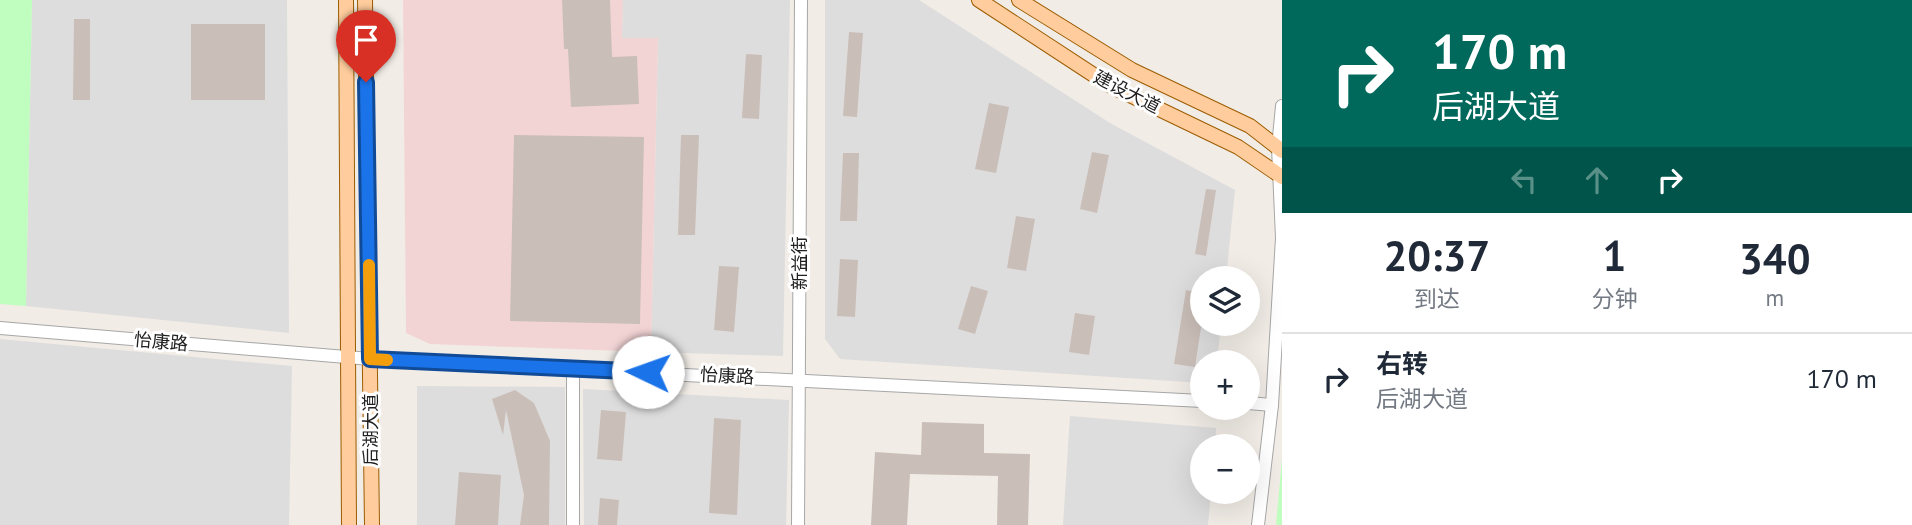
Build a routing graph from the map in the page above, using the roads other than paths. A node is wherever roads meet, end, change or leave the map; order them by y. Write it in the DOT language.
graph roads {
  1 [pos="346,0"];
  2 [pos="365,0"];
  3 [pos="801,0"];
  4 [pos="979,0"];
  5 [pos="1019,0"];
  6 [pos="1282,106"];
  7 [pos="1280,149"];
  8 [pos="1281,176"];
  9 [pos="0,328"];
  10 [pos="348,358"];
  11 [pos="370,359"];
  12 [pos="572,368"];
  13 [pos="799,380"];
  14 [pos="1190,400"];
  15 [pos="1260,404"];
  16 [pos="1272,405"];
  17 [pos="349,525"];
  18 [pos="372,525"];
  19 [pos="573,525"];
  20 [pos="798,525"];
  21 [pos="1258,525"];
  1 -- 10 [label="main road, 后湖大道"];
  2 -- 11 [label="main road, 后湖大道"];
  3 -- 13 [label="street, 新益街"];
  4 -- 8 [label="main road, 建设大道"];
  5 -- 7 [label="main road, 建设大道"];
  6 -- 7 [label="street"];
  7 -- 8 [label="street"];
  8 -- 16 [label="street"];
  9 -- 10 [label="street, 怡康路"];
  10 -- 11 [label="street, 怡康路"];
  10 -- 17 [label="main road, 后湖大道"];
  11 -- 12 [label="street, 怡康路"];
  11 -- 18 [label="main road, 后湖大道"];
  12 -- 13 [label="street, 怡康路"];
  12 -- 19 [label="street"];
  13 -- 14 [label="street, 怡康路"];
  13 -- 20 [label="street, 新益街"];
  15 -- 16 [label="street"];
  16 -- 21 [label="street"];
}
